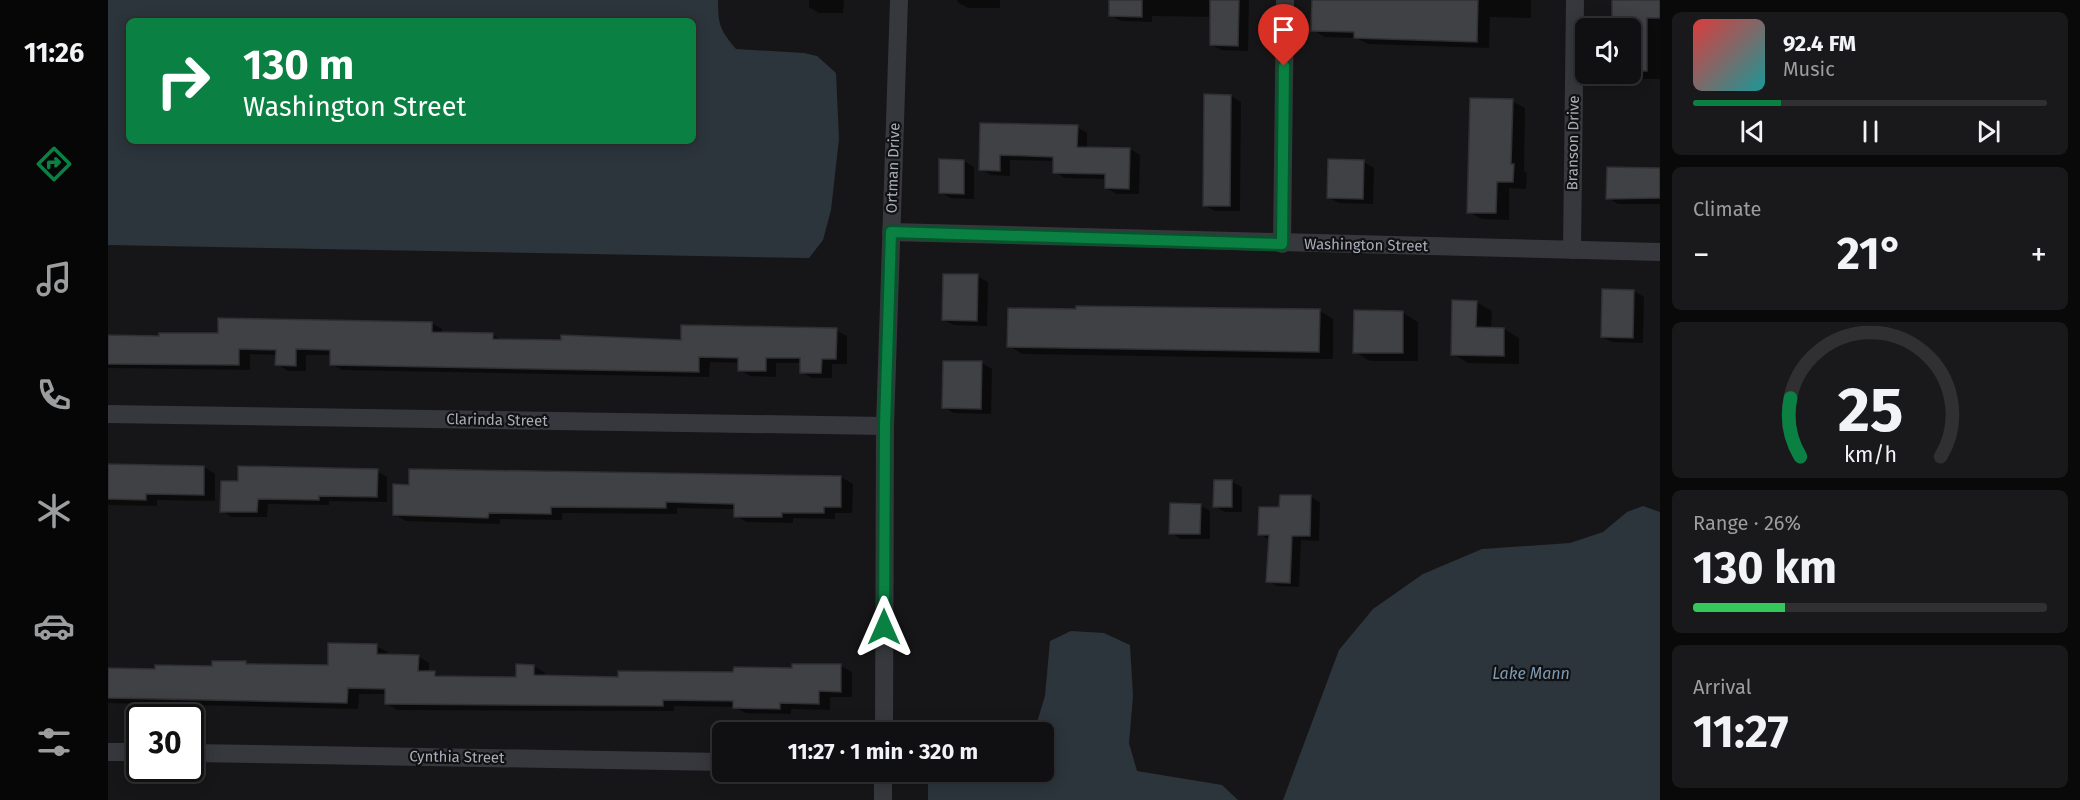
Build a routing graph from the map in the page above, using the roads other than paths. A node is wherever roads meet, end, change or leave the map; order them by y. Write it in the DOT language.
graph roads {
  1 [pos="899,0"];
  2 [pos="1285,0"];
  3 [pos="1575,0"];
  4 [pos="891,232"];
  5 [pos="1282,244"];
  6 [pos="1572,250"];
  7 [pos="1660,252"];
  8 [pos="108,414"];
  9 [pos="885,426"];
  10 [pos="884,722"];
  11 [pos="108,752"];
  12 [pos="126,752"];
  13 [pos="204,753"];
  14 [pos="712,762"];
  15 [pos="884,782"];
  16 [pos="883,800"];
  1 -- 4 [label="street, Ortman Drive"];
  2 -- 5 [label="street"];
  3 -- 6 [label="street, Branson Drive"];
  4 -- 5 [label="street, Washington Street"];
  4 -- 9 [label="street, Ortman Drive"];
  5 -- 6 [label="street, Washington Street"];
  6 -- 7 [label="street, Washington Street"];
  8 -- 9 [label="street, Clarinda Street"];
  9 -- 10 [label="street, Ortman Drive"];
  11 -- 12 [label="street"];
  13 -- 14 [label="street, Cynthia Street"];
  15 -- 16 [label="street"];
}
